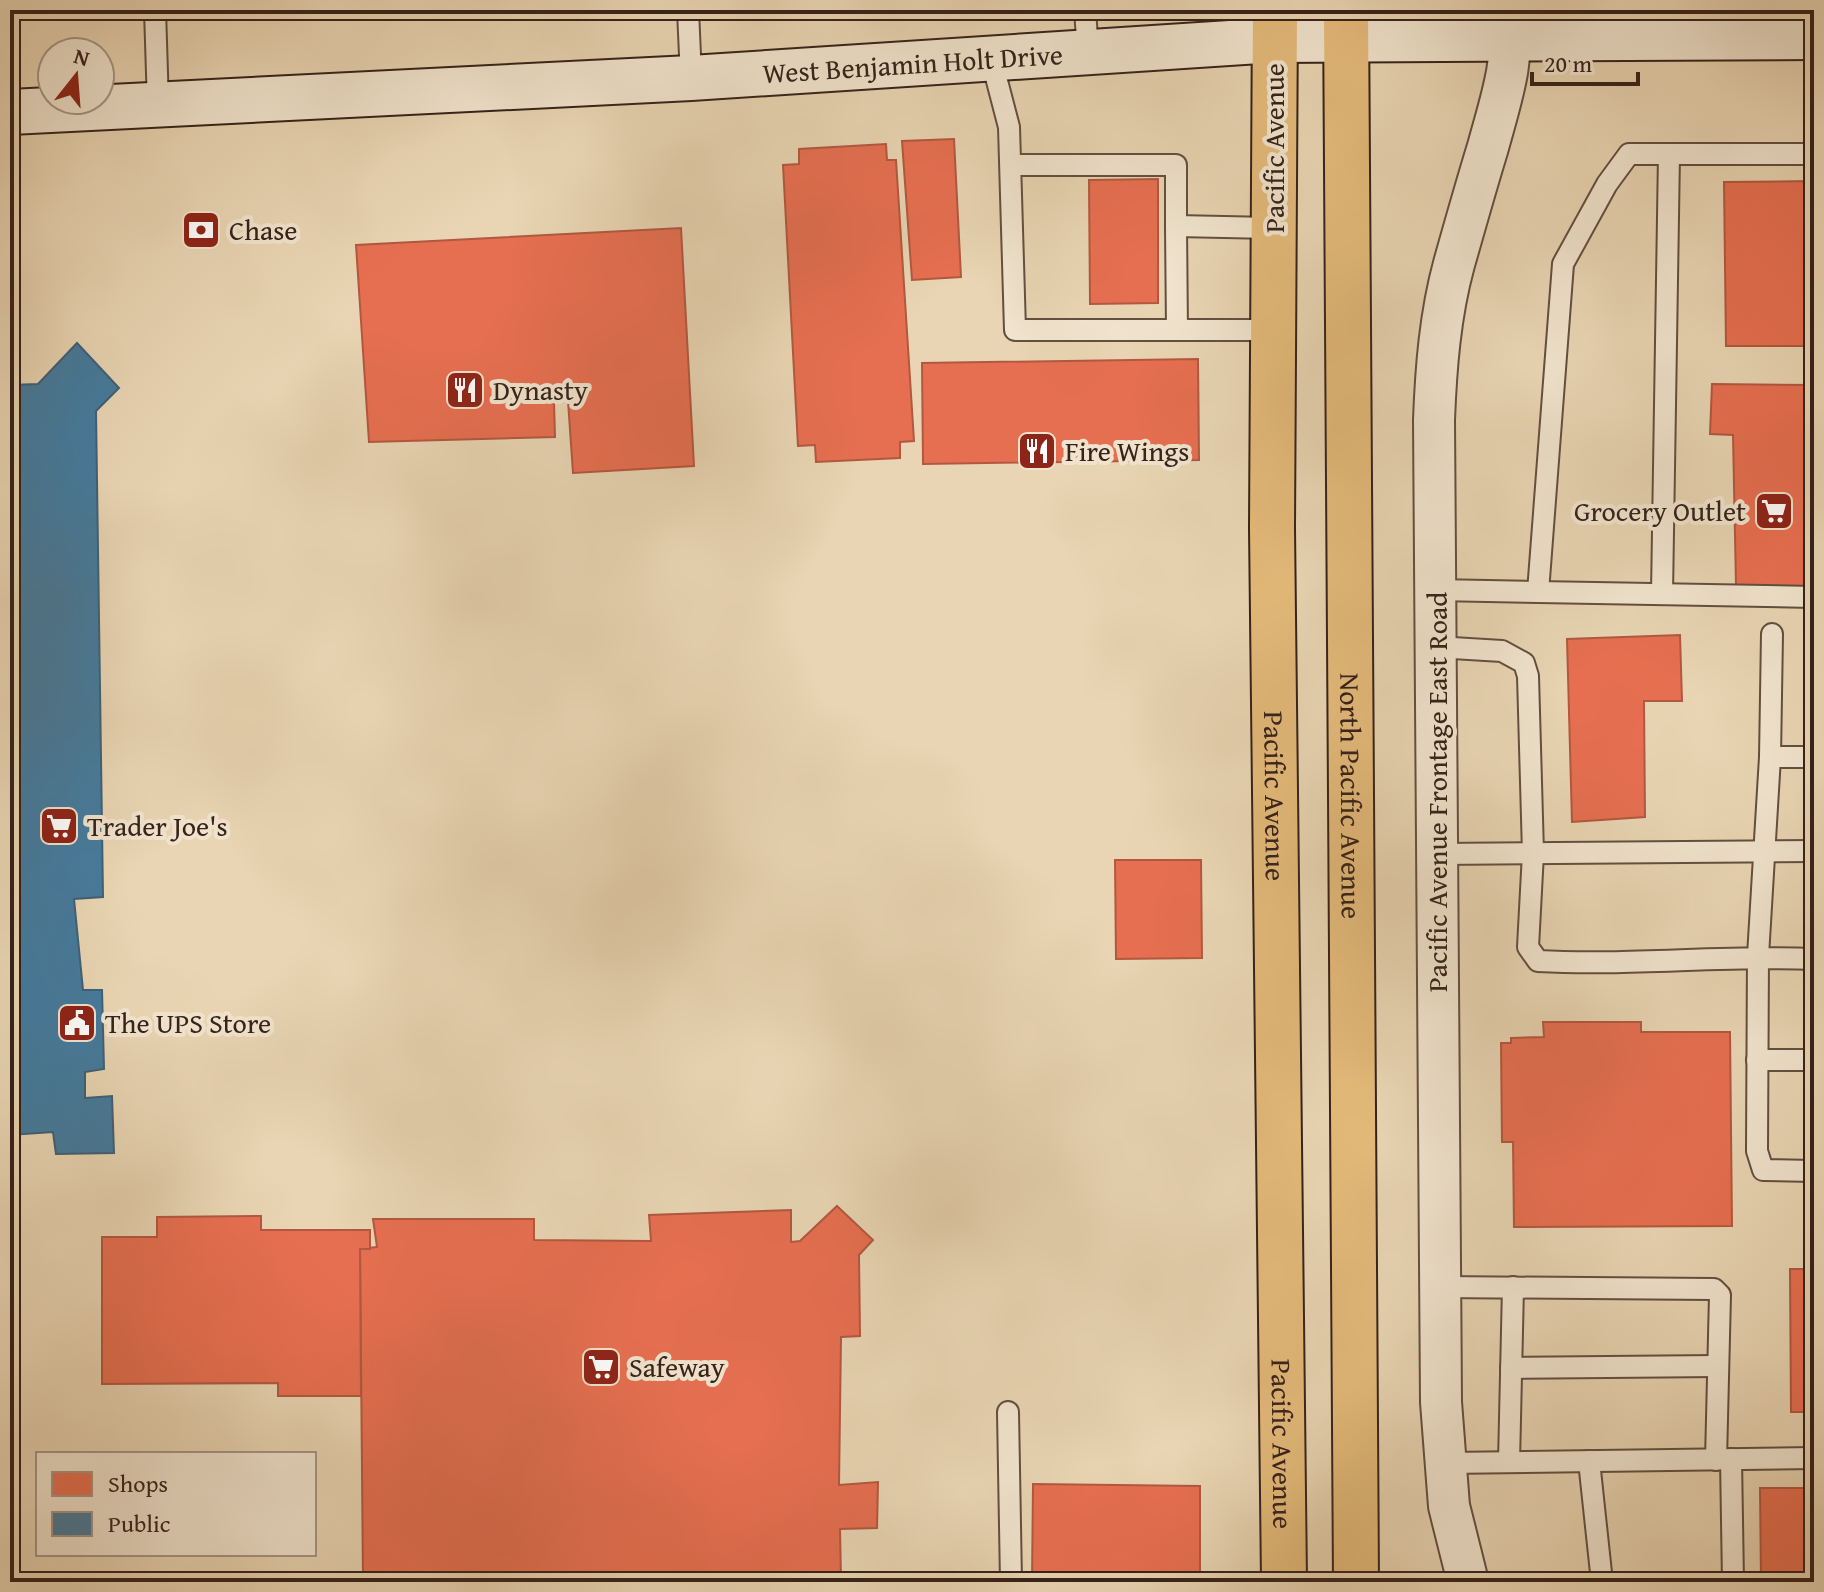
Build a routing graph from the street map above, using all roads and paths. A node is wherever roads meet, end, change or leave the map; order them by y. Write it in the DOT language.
graph roads {
  1 [pos="155,10"];
  2 [pos="688,10"];
  3 [pos="1346,24"];
  4 [pos="1511,24"];
  5 [pos="1275,25"];
  6 [pos="1086,31"];
  7 [pos="1814,37"];
  8 [pos="991,58"];
  9 [pos="691,78"];
  10 [pos="158,105"];
  11 [pos="10,112"];
  12 [pos="1669,154"];
  13 [pos="1814,154"];
  14 [pos="1011,165"];
  15 [pos="1176,226"];
  16 [pos="1274,228"];
  17 [pos="1177,330"];
  18 [pos="1273,330"];
  19 [pos="1435,590"];
  20 [pos="1538,592"];
  21 [pos="1662,594"];
  22 [pos="1814,597"];
  23 [pos="1772,634"];
  24 [pos="1436,647"];
  25 [pos="1770,757"];
  26 [pos="1814,757"];
  27 [pos="1814,851"];
  28 [pos="1766,852"];
  29 [pos="1533,853"];
  30 [pos="1437,854"];
  31 [pos="1758,956"];
  32 [pos="1814,959"];
  33 [pos="1757,1060"];
  34 [pos="1814,1060"];
  35 [pos="1814,1171"];
  36 [pos="1440,1287"];
  37 [pos="1513,1287"];
  38 [pos="1718,1366"];
  39 [pos="1511,1368"];
  40 [pos="1008,1412"];
  41 [pos="1814,1458"];
  42 [pos="1724,1460"];
  43 [pos="1589,1461"];
  44 [pos="1509,1462"];
  45 [pos="1446,1463"];
  46 [pos="1011,1582"];
  47 [pos="1284,1582"];
  48 [pos="1356,1582"];
  49 [pos="1468,1582"];
  50 [pos="1602,1582"];
  51 [pos="1733,1582"];
  1 -- 10 [label="lane"];
  2 -- 9 [label="lane"];
  3 -- 4 [label="main road, West Benjamin Holt Drive"];
  3 -- 5 [label="main road, West Benjamin Holt Drive"];
  3 -- 48 [label="main road, North Pacific Avenue"];
  4 -- 7 [label="main road, West Benjamin Holt Drive"];
  4 -- 19 [label="street, Pacific Avenue Frontage East Road"];
  5 -- 6 [label="main road, West Benjamin Holt Drive"];
  5 -- 16 [label="main road, Pacific Avenue"];
  6 -- 8 [label="main road, West Benjamin Holt Drive"];
  8 -- 9 [label="main road, West Benjamin Holt Drive"];
  8 -- 14 [label="lane"];
  9 -- 10 [label="main road, West Benjamin Holt Drive"];
  10 -- 11 [label="main road, West Benjamin Holt Drive"];
  12 -- 13 [label="lane"];
  12 -- 20 [label="lane"];
  12 -- 21 [label="lane"];
  14 -- 15 [label="lane"];
  14 -- 17 [label="lane"];
  15 -- 16 [label="lane"];
  15 -- 17 [label="lane"];
  16 -- 18 [label="main road, Pacific Avenue"];
  17 -- 18 [label="lane"];
  18 -- 47 [label="main road, Pacific Avenue"];
  19 -- 20 [label="lane"];
  19 -- 24 [label="street, Pacific Avenue Frontage East Road"];
  20 -- 21 [label="lane"];
  21 -- 22 [label="lane"];
  23 -- 25 [label="lane"];
  24 -- 29 [label="lane"];
  24 -- 30 [label="street, Pacific Avenue Frontage East Road"];
  25 -- 26 [label="lane"];
  25 -- 28 [label="lane"];
  27 -- 28 [label="lane"];
  28 -- 29 [label="lane"];
  28 -- 31 [label="lane"];
  29 -- 30 [label="lane"];
  29 -- 31 [label="lane"];
  30 -- 36 [label="street, Pacific Avenue Frontage East Road"];
  31 -- 32 [label="lane"];
  31 -- 33 [label="lane"];
  33 -- 34 [label="lane"];
  33 -- 35 [label="lane"];
  36 -- 37 [label="lane"];
  36 -- 45 [label="street, Pacific Avenue Frontage East Road"];
  37 -- 38 [label="lane"];
  37 -- 39 [label="lane"];
  38 -- 39 [label="lane"];
  38 -- 42 [label="lane"];
  39 -- 44 [label="lane"];
  40 -- 46 [label="lane"];
  41 -- 42 [label="lane"];
  42 -- 43 [label="lane"];
  42 -- 51 [label="lane"];
  43 -- 44 [label="lane"];
  43 -- 50 [label="lane"];
  44 -- 45 [label="lane"];
  45 -- 49 [label="street, Pacific Avenue Frontage East Road"];
}
